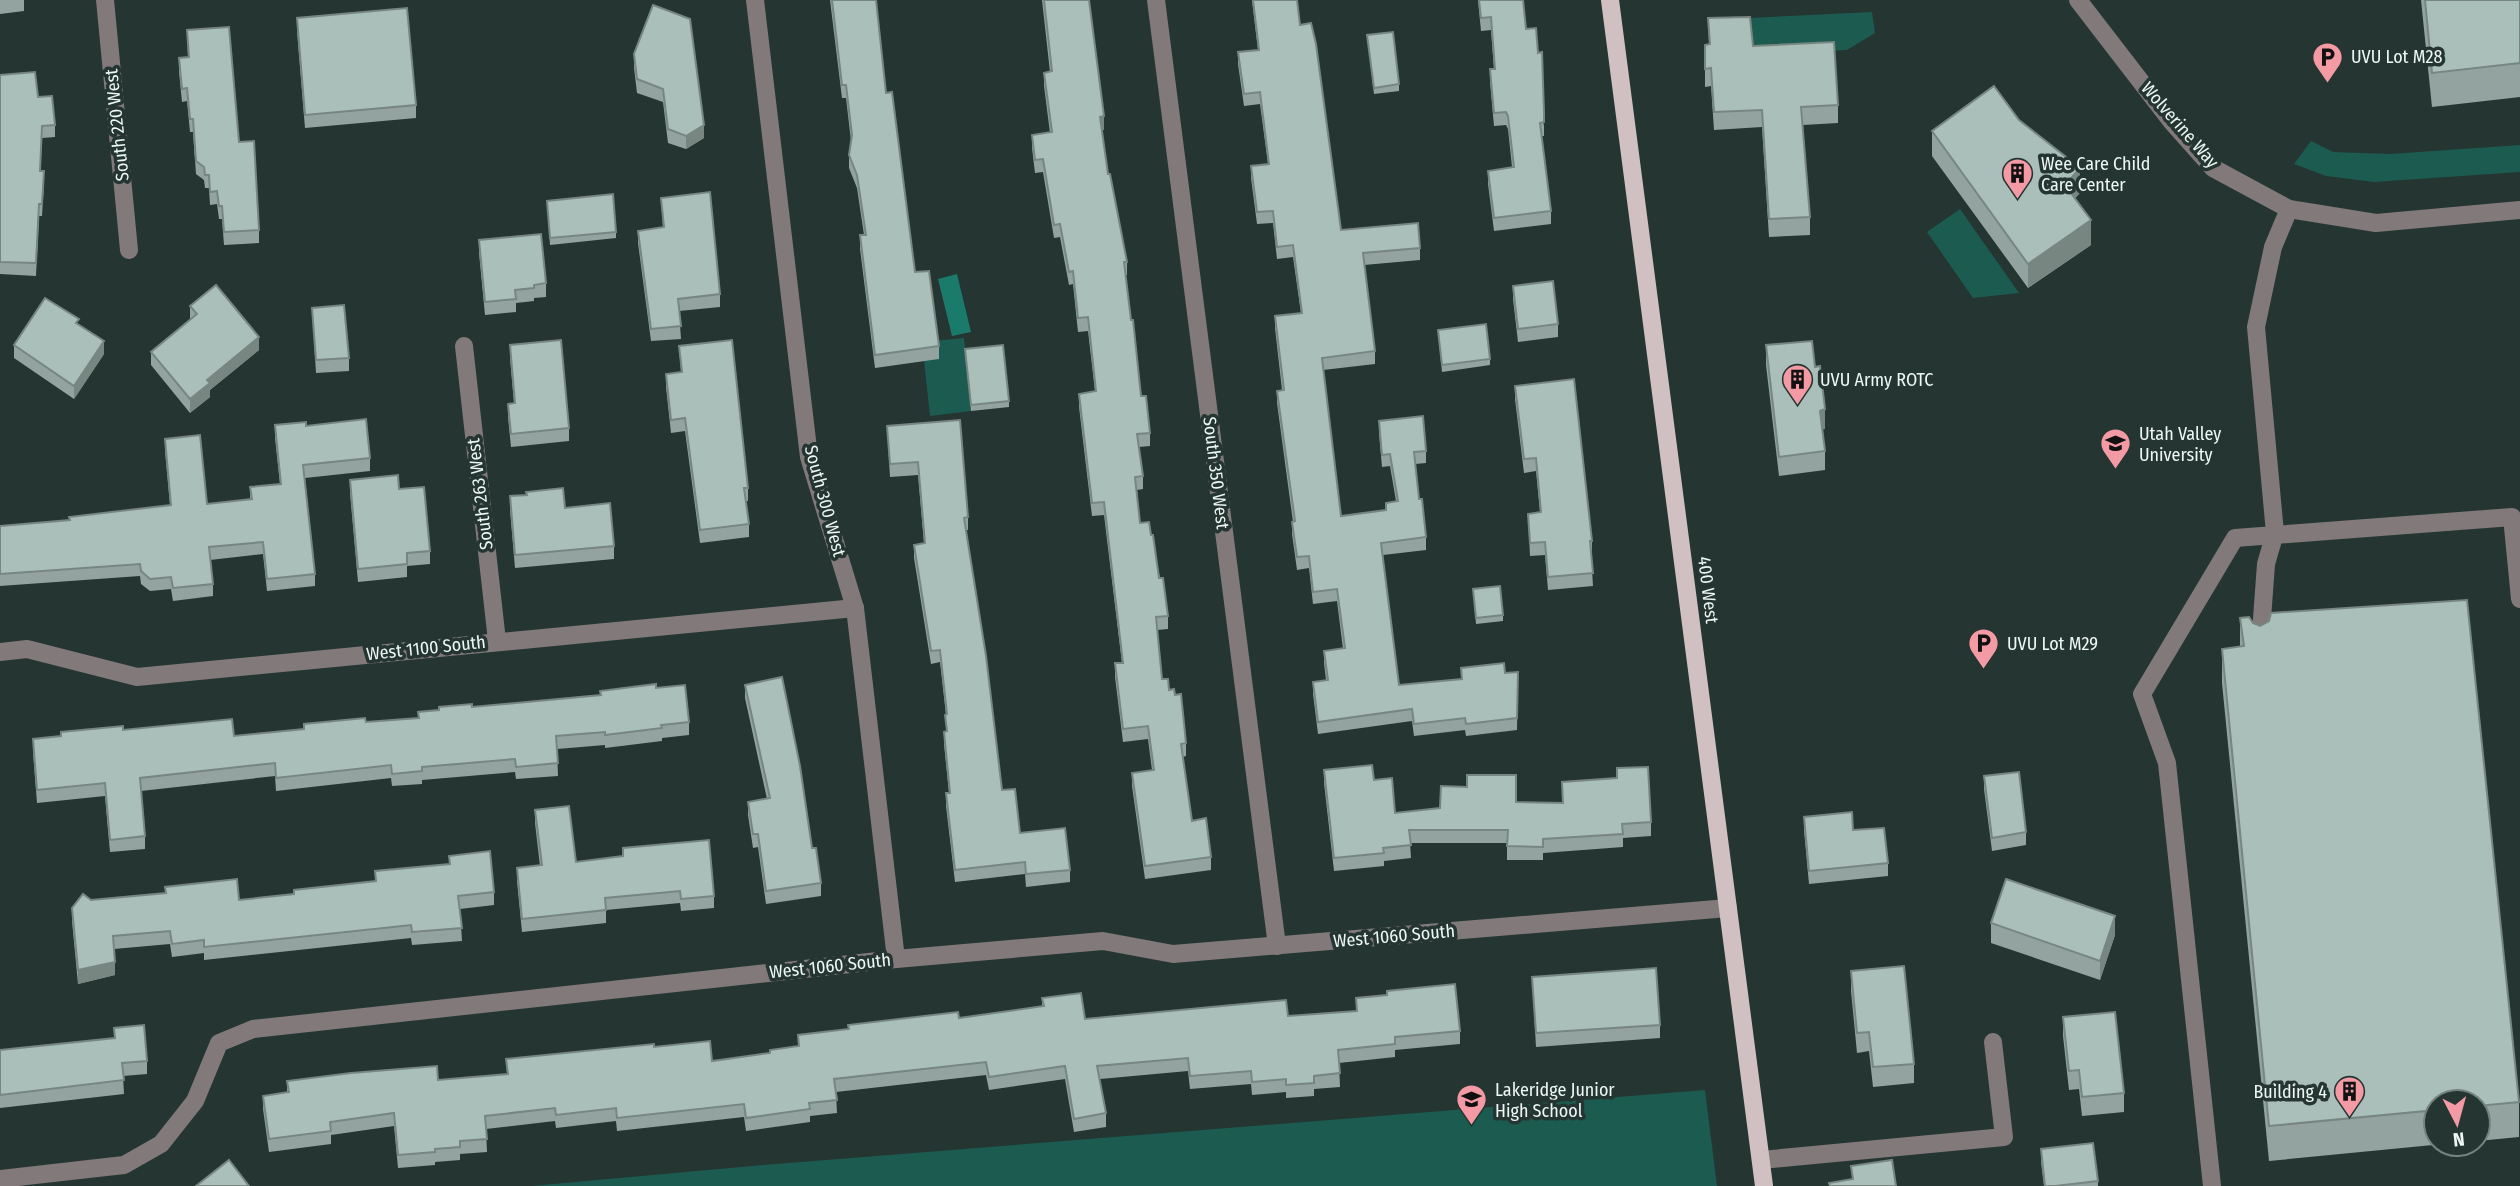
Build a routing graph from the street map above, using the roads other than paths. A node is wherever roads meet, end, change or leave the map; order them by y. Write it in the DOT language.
graph roads {
  1 [pos="105,0"];
  2 [pos="755,0"];
  3 [pos="1156,0"];
  4 [pos="1610,0"];
  5 [pos="2078,0"];
  6 [pos="2289,209"];
  7 [pos="2520,210"];
  8 [pos="129,250"];
  9 [pos="464,346"];
  10 [pos="2275,533"];
  11 [pos="2520,599"];
  12 [pos="855,608"];
  13 [pos="497,641"];
  14 [pos="2260,649"];
  15 [pos="0,652"];
  16 [pos="1728,908"];
  17 [pos="1277,946"];
  18 [pos="897,959"];
  19 [pos="1993,1042"];
  20 [pos="1761,1160"];
  21 [pos="0,1179"];
  22 [pos="1764,1186"];
  23 [pos="2212,1186"];
  1 -- 8 [label="street, South 220 West"];
  2 -- 12 [label="street, South 300 West"];
  3 -- 17 [label="street, South 350 West"];
  4 -- 16 [label="main road, 400 West"];
  5 -- 6 [label="street, Wolverine Way"];
  6 -- 7 [label="street, Wolverine Way"];
  6 -- 10 [label="street"];
  9 -- 13 [label="street, South 263 West"];
  10 -- 11 [label="street"];
  10 -- 14 [label="street"];
  10 -- 23 [label="street"];
  12 -- 13 [label="street, West 1100 South"];
  12 -- 18 [label="street, South 300 West"];
  13 -- 15 [label="street, West 1100 South"];
  16 -- 17 [label="street, West 1060 South"];
  16 -- 20 [label="main road, 400 West"];
  17 -- 18 [label="street, West 1060 South"];
  18 -- 21 [label="street, West 1060 South"];
  19 -- 20 [label="street"];
  20 -- 22 [label="main road, 400 West"];
}
